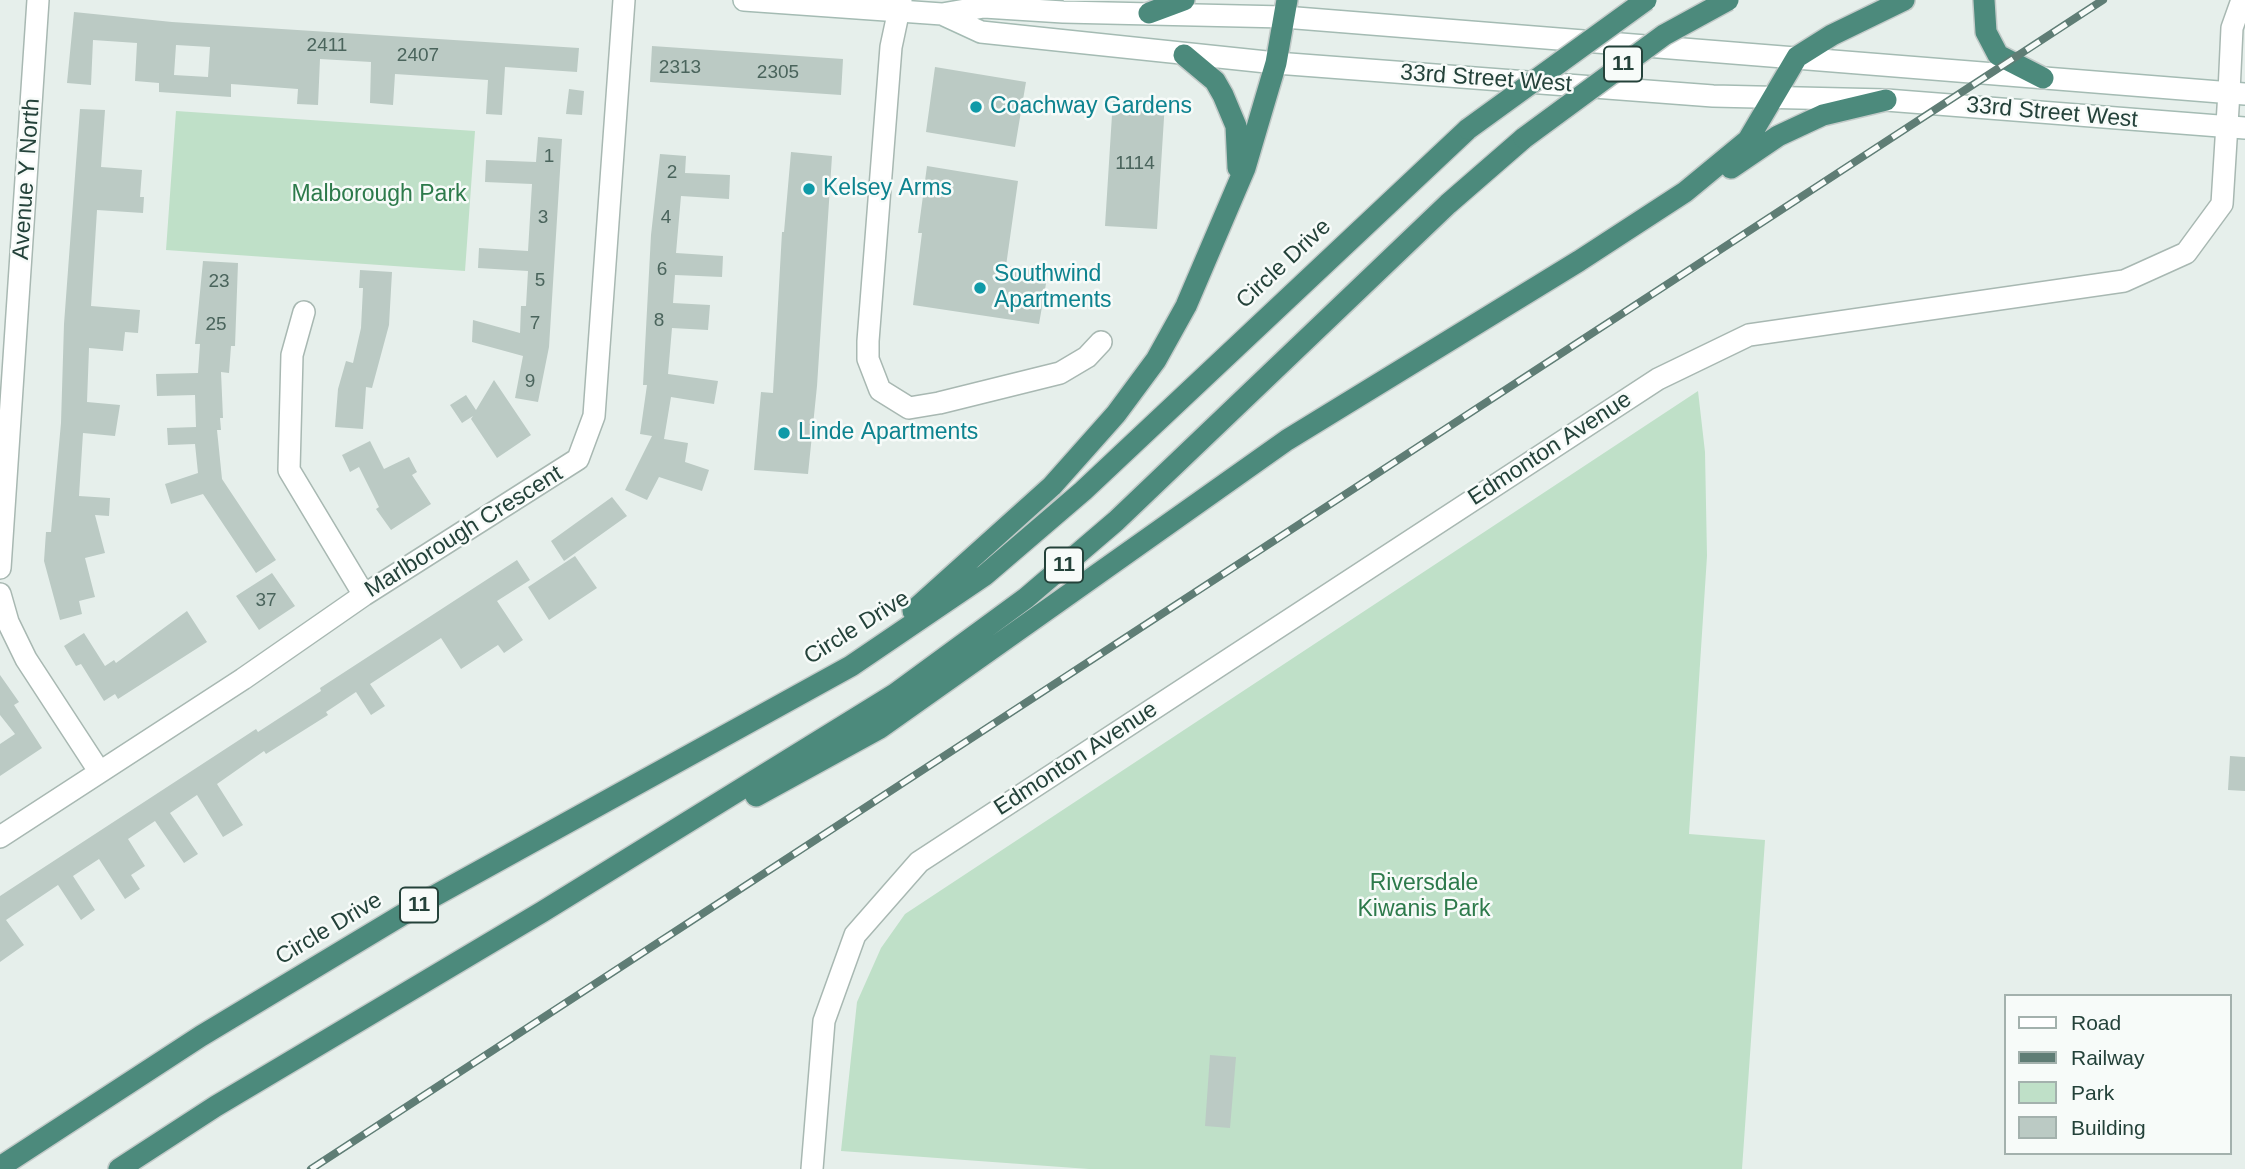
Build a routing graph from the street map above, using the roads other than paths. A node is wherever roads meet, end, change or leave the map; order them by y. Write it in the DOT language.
graph roads {
  1 [pos="38,0"];
  2 [pos="624,0"];
  3 [pos="744,0"];
  4 [pos="1184,0"];
  5 [pos="1646,0"];
  6 [pos="1728,0"];
  7 [pos="1904,0"];
  8 [pos="1984,0"];
  9 [pos="2242,0"];
  10 [pos="899,6"];
  11 [pos="1286,9"];
  12 [pos="942,13"];
  13 [pos="1149,13"];
  14 [pos="1184,55"];
  15 [pos="1797,57"];
  16 [pos="1276,63"];
  17 [pos="2043,78"];
  18 [pos="2237,93"];
  19 [pos="1773,99"];
  20 [pos="1886,100"];
  21 [pos="2236,128"];
  22 [pos="1685,192"];
  23 [pos="1230,208"];
  24 [pos="304,312"];
  25 [pos="1101,342"];
  26 [pos="0,568"];
  27 [pos="0,594"];
  28 [pos="364,595"];
  29 [pos="851,666"];
  30 [pos="99,771"];
  31 [pos="0,837"];
  32 [pos="542,912"];
  33 [pos="0,1167"];
  34 [pos="119,1169"];
  35 [pos="811,1169"];
  1 -- 26 [label="street, Avenue Y North"];
  2 -- 28 [label="street, Marlborough Crescent"];
  3 -- 10 [label="street, 33rd Street West"];
  4 -- 13 [label="highway"];
  5 -- 29 [label="highway, Circle Drive / 11, bridge"];
  6 -- 32 [label="highway, 11, bridge"];
  7 -- 15 [label="highway"];
  8 -- 17 [label="highway"];
  9 -- 18 [label="street, Edmonton Avenue"];
  10 -- 12 [label="street, 33rd Street West"];
  10 -- 25 [label="street"];
  11 -- 13 [label="street, 33rd Street West"];
  11 -- 15 [label="street, 33rd Street West"];
  11 -- 16 [label="highway"];
  12 -- 13 [label="street, 33rd Street West"];
  12 -- 14 [label="street, 33rd Street West"];
  14 -- 16 [label="street, 33rd Street West"];
  14 -- 23 [label="highway"];
  15 -- 17 [label="street, 33rd Street West"];
  15 -- 19 [label="highway"];
  16 -- 19 [label="street, 33rd Street West"];
  16 -- 23 [label="highway"];
  17 -- 18 [label="street, 33rd Street West"];
  18 -- 21 [label="street, Edmonton Avenue"];
  19 -- 20 [label="street, 33rd Street West"];
  19 -- 22 [label="highway"];
  20 -- 21 [label="street, 33rd Street West"];
  20 -- 22 [label="highway"];
  21 -- 35 [label="street, Edmonton Avenue"];
  22 -- 32 [label="highway"];
  23 -- 29 [label="highway"];
  24 -- 28 [label="street"];
  27 -- 30 [label="street"];
  28 -- 30 [label="street, Marlborough Crescent"];
  29 -- 33 [label="highway, Circle Drive / 11"];
  30 -- 31 [label="street, Marlborough Crescent"];
  32 -- 34 [label="highway, 11"];
}
